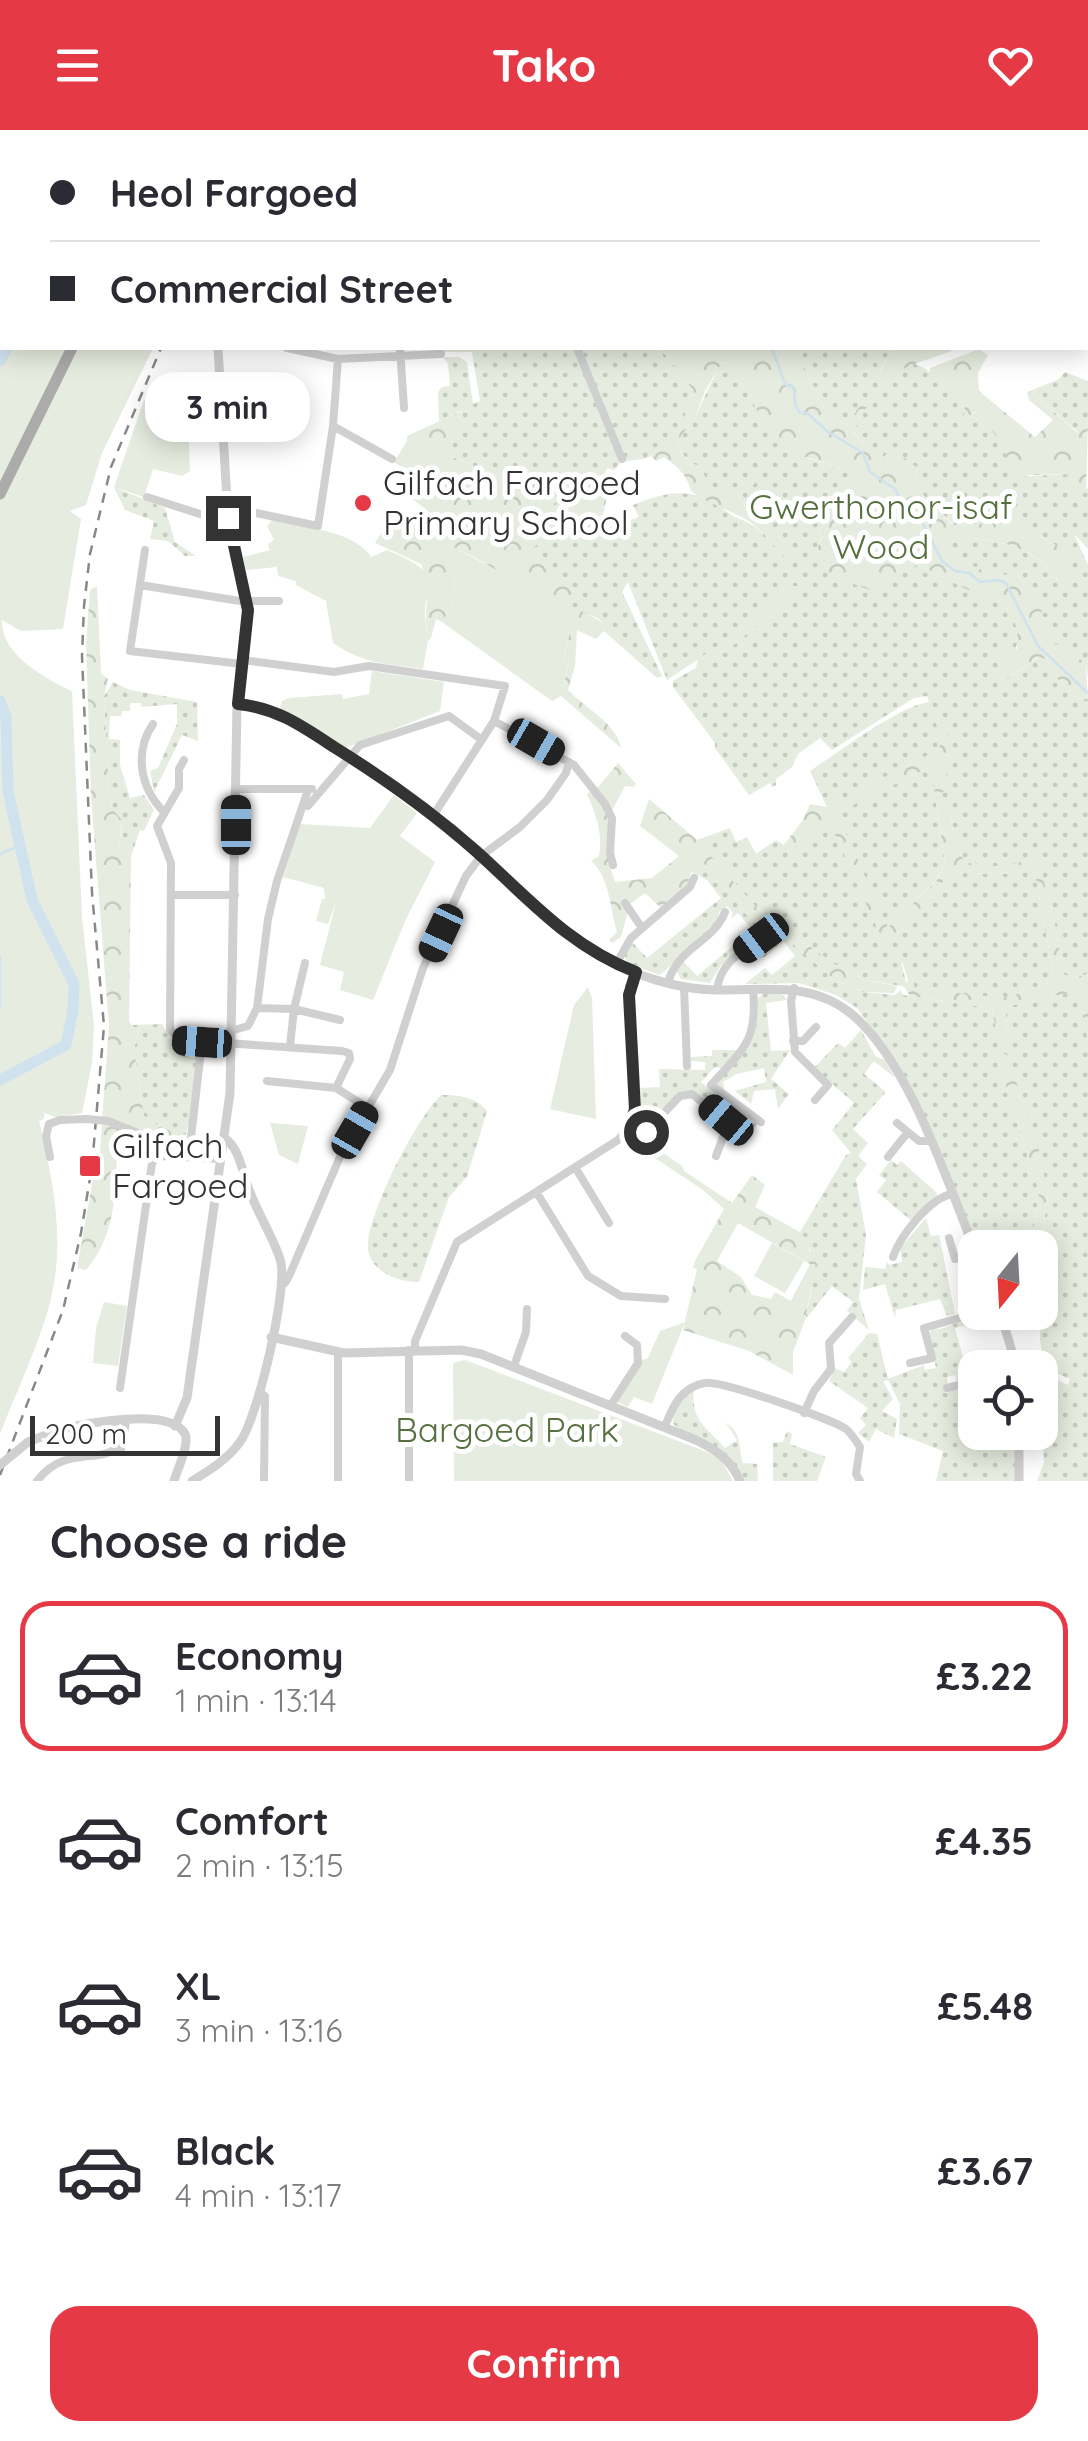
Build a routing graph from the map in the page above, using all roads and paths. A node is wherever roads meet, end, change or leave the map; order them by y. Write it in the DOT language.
graph roads {
  1 [pos="71,350"];
  2 [pos="218,350"];
  3 [pos="296,350"];
  4 [pos="578,350"];
  5 [pos="400,351"];
  6 [pos="441,354"];
  7 [pos="338,359"];
  8 [pos="404,408"];
  9 [pos="333,426"];
  10 [pos="392,459"];
  11 [pos="622,459"];
  12 [pos="0,494"];
  13 [pos="148,497"];
  14 [pos="228,520"];
  15 [pos="145,550"];
  16 [pos="140,585"];
  17 [pos="247,601"];
  18 [pos="278,602"];
  19 [pos="243,662"];
  20 [pos="238,704"];
  21 [pos="494,721"];
  22 [pos="153,724"];
  23 [pos="482,740"];
  24 [pos="350,756"];
  25 [pos="184,760"];
  26 [pos="569,762"];
  27 [pos="236,788"];
  28 [pos="163,810"];
  29 [pos="304,813"];
  30 [pos="433,816"];
  31 [pos="481,856"];
  32 [pos="613,865"];
  33 [pos="694,878"];
  34 [pos="170,895"];
  35 [pos="235,895"];
  36 [pos="625,903"];
  37 [pos="725,912"];
  38 [pos="642,928"];
  39 [pos="764,936"];
  40 [pos="306,963"];
  41 [pos="616,964"];
  42 [pos="636,972"];
  43 [pos="668,982"];
  44 [pos="684,987"];
  45 [pos="794,988"];
  46 [pos="753,989"];
  47 [pos="717,990"];
  48 [pos="257,1008"];
  49 [pos="294,1010"];
  50 [pos="340,1020"];
  51 [pos="816,1027"];
  52 [pos="234,1030"];
  53 [pos="793,1041"];
  54 [pos="202,1042"];
  55 [pos="232,1044"];
  56 [pos="290,1046"];
  57 [pos="688,1066"];
  58 [pos="267,1082"];
  59 [pos="336,1088"];
  60 [pos="815,1100"];
  61 [pos="368,1108"];
  62 [pos="761,1122"];
  63 [pos="898,1123"];
  64 [pos="628,1128"];
  65 [pos="908,1132"];
  66 [pos="224,1138"];
  67 [pos="931,1142"];
  68 [pos="716,1156"];
  69 [pos="50,1157"];
  70 [pos="888,1157"];
  71 [pos="221,1159"];
  72 [pos="238,1161"];
  73 [pos="575,1168"];
  74 [pos="536,1192"];
  75 [pos="952,1194"];
  76 [pos="609,1223"];
  77 [pos="967,1230"];
  78 [pos="949,1238"];
  79 [pos="894,1258"];
  80 [pos="958,1258"];
  81 [pos="282,1282"];
  82 [pos="665,1299"];
  83 [pos="527,1309"];
  84 [pos="852,1317"];
  85 [pos="958,1318"];
  86 [pos="626,1336"];
  87 [pos="271,1338"];
  88 [pos="412,1350"];
  89 [pos="338,1352"];
  90 [pos="910,1364"];
  91 [pos="514,1366"];
  92 [pos="958,1385"];
  93 [pos="120,1388"];
  94 [pos="948,1388"];
  95 [pos="260,1392"];
  96 [pos="610,1405"];
  97 [pos="804,1412"];
  98 [pos="126,1419"];
  99 [pos="114,1420"];
  100 [pos="175,1426"];
  101 [pos="665,1426"];
  102 [pos="1020,1450"];
  103 [pos="0,1464"];
  104 [pos="90,1469"];
  105 [pos="37,1481"];
  106 [pos="174,1481"];
  107 [pos="192,1481"];
  108 [pos="264,1481"];
  109 [pos="338,1481"];
  110 [pos="409,1481"];
  111 [pos="740,1481"];
  112 [pos="860,1481"];
  113 [pos="1019,1481"];
  1 -- 12 [label="main road"];
  2 -- 14 [label="street"];
  3 -- 7 [label="street"];
  4 -- 11 [label="street"];
  5 -- 6 [label="street"];
  5 -- 7 [label="street"];
  5 -- 8 [label="street"];
  7 -- 9 [label="street"];
  9 -- 10 [label="street"];
  9 -- 14 [label="street"];
  13 -- 14 [label="street"];
  14 -- 17 [label="street"];
  15 -- 16 [label="street"];
  16 -- 17 [label="street"];
  16 -- 19 [label="street"];
  17 -- 18 [label="street"];
  17 -- 19 [label="street"];
  19 -- 20 [label="street"];
  19 -- 21 [label="street"];
  20 -- 24 [label="street"];
  20 -- 27 [label="street"];
  21 -- 23 [label="street"];
  21 -- 26 [label="street"];
  22 -- 28 [label="street"];
  23 -- 24 [label="street"];
  23 -- 30 [label="street"];
  24 -- 29 [label="street"];
  24 -- 30 [label="street"];
  25 -- 28 [label="street"];
  26 -- 31 [label="street"];
  26 -- 32 [label="street"];
  27 -- 35 [label="street"];
  27 -- 48 [label="street"];
  28 -- 34 [label="street"];
  30 -- 31 [label="street"];
  31 -- 41 [label="street"];
  31 -- 61 [label="street"];
  33 -- 38 [label="street"];
  34 -- 35 [label="street"];
  34 -- 54 [label="street"];
  35 -- 52 [label="street"];
  36 -- 38 [label="street"];
  37 -- 43 [label="street"];
  38 -- 41 [label="street"];
  39 -- 47 [label="street"];
  40 -- 49 [label="street"];
  41 -- 42 [label="street"];
  42 -- 43 [label="street"];
  42 -- 64 [label="street"];
  43 -- 44 [label="street"];
  44 -- 47 [label="street"];
  44 -- 57 [label="street"];
  45 -- 46 [label="street"];
  45 -- 53 [label="street"];
  45 -- 67 [label="street"];
  46 -- 47 [label="street"];
  46 -- 62 [label="street"];
  48 -- 49 [label="street"];
  48 -- 52 [label="street"];
  49 -- 50 [label="street"];
  49 -- 56 [label="street"];
  51 -- 53 [label="street"];
  52 -- 55 [label="street"];
  53 -- 60 [label="street"];
  54 -- 55 [label="street"];
  54 -- 69 [label="street, bridge"];
  55 -- 56 [label="street"];
  55 -- 66 [label="street"];
  56 -- 59 [label="street"];
  58 -- 59 [label="street"];
  59 -- 61 [label="street"];
  61 -- 81 [label="street"];
  63 -- 65 [label="street"];
  64 -- 68 [label="street"];
  64 -- 73 [label="street"];
  65 -- 67 [label="street"];
  65 -- 70 [label="street"];
  66 -- 71 [label="street"];
  66 -- 72 [label="street"];
  67 -- 75 [label="street"];
  71 -- 72 [label="street"];
  71 -- 93 [label="street"];
  71 -- 100 [label="street"];
  72 -- 81 [label="street"];
  73 -- 74 [label="street"];
  73 -- 76 [label="street"];
  74 -- 82 [label="street"];
  74 -- 88 [label="street"];
  75 -- 77 [label="street"];
  75 -- 79 [label="street"];
  78 -- 80 [label="street"];
  81 -- 87 [label="street"];
  83 -- 91 [label="street"];
  84 -- 97 [label="street"];
  85 -- 90 [label="street"];
  86 -- 96 [label="street"];
  87 -- 89 [label="street"];
  87 -- 95 [label="street"];
  88 -- 89 [label="street"];
  88 -- 91 [label="street"];
  88 -- 110 [label="street"];
  89 -- 109 [label="street"];
  91 -- 96 [label="street"];
  92 -- 94 [label="street"];
  95 -- 107 [label="street"];
  95 -- 108 [label="street"];
  96 -- 101 [label="street"];
  97 -- 101 [label="street"];
  97 -- 112 [label="street"];
  98 -- 99 [label="street"];
  98 -- 99 [label="street"];
  98 -- 100 [label="street"];
  99 -- 103 [label="street, bridge"];
  100 -- 106 [label="street"];
  101 -- 111 [label="street"];
  102 -- 113 [label="street"];
  104 -- 105 [label="street"];
}
